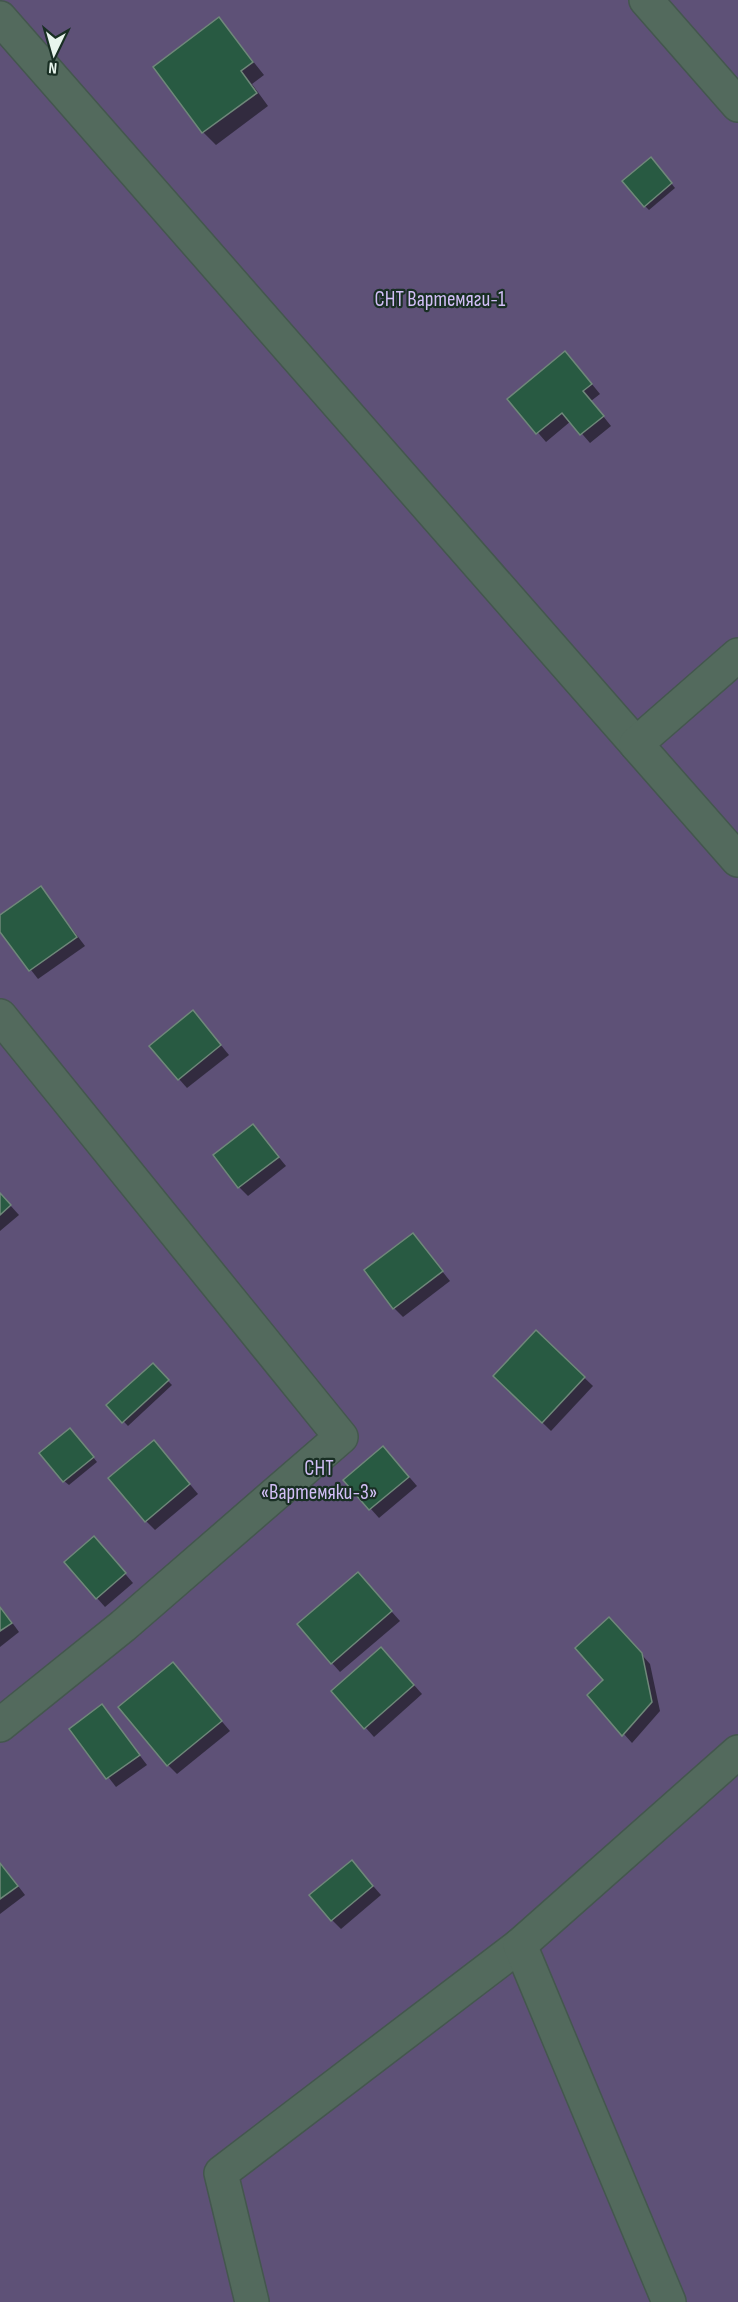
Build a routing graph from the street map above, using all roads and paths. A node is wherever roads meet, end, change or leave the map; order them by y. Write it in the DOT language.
graph roads {
  1 [pos="646,0"];
  2 [pos="0,18"];
  3 [pos="738,105"];
  4 [pos="738,655"];
  5 [pos="636,744"];
  6 [pos="738,860"];
  7 [pos="0,1016"];
  8 [pos="0,1725"];
  9 [pos="738,1752"];
  10 [pos="520,1945"];
  11 [pos="252,2302"];
  12 [pos="669,2302"];
  1 -- 3 [label="street"];
  2 -- 5 [label="street"];
  4 -- 5 [label="street"];
  5 -- 6 [label="street"];
  7 -- 8 [label="street"];
  9 -- 10 [label="street"];
  10 -- 11 [label="street"];
  10 -- 12 [label="street"];
}
